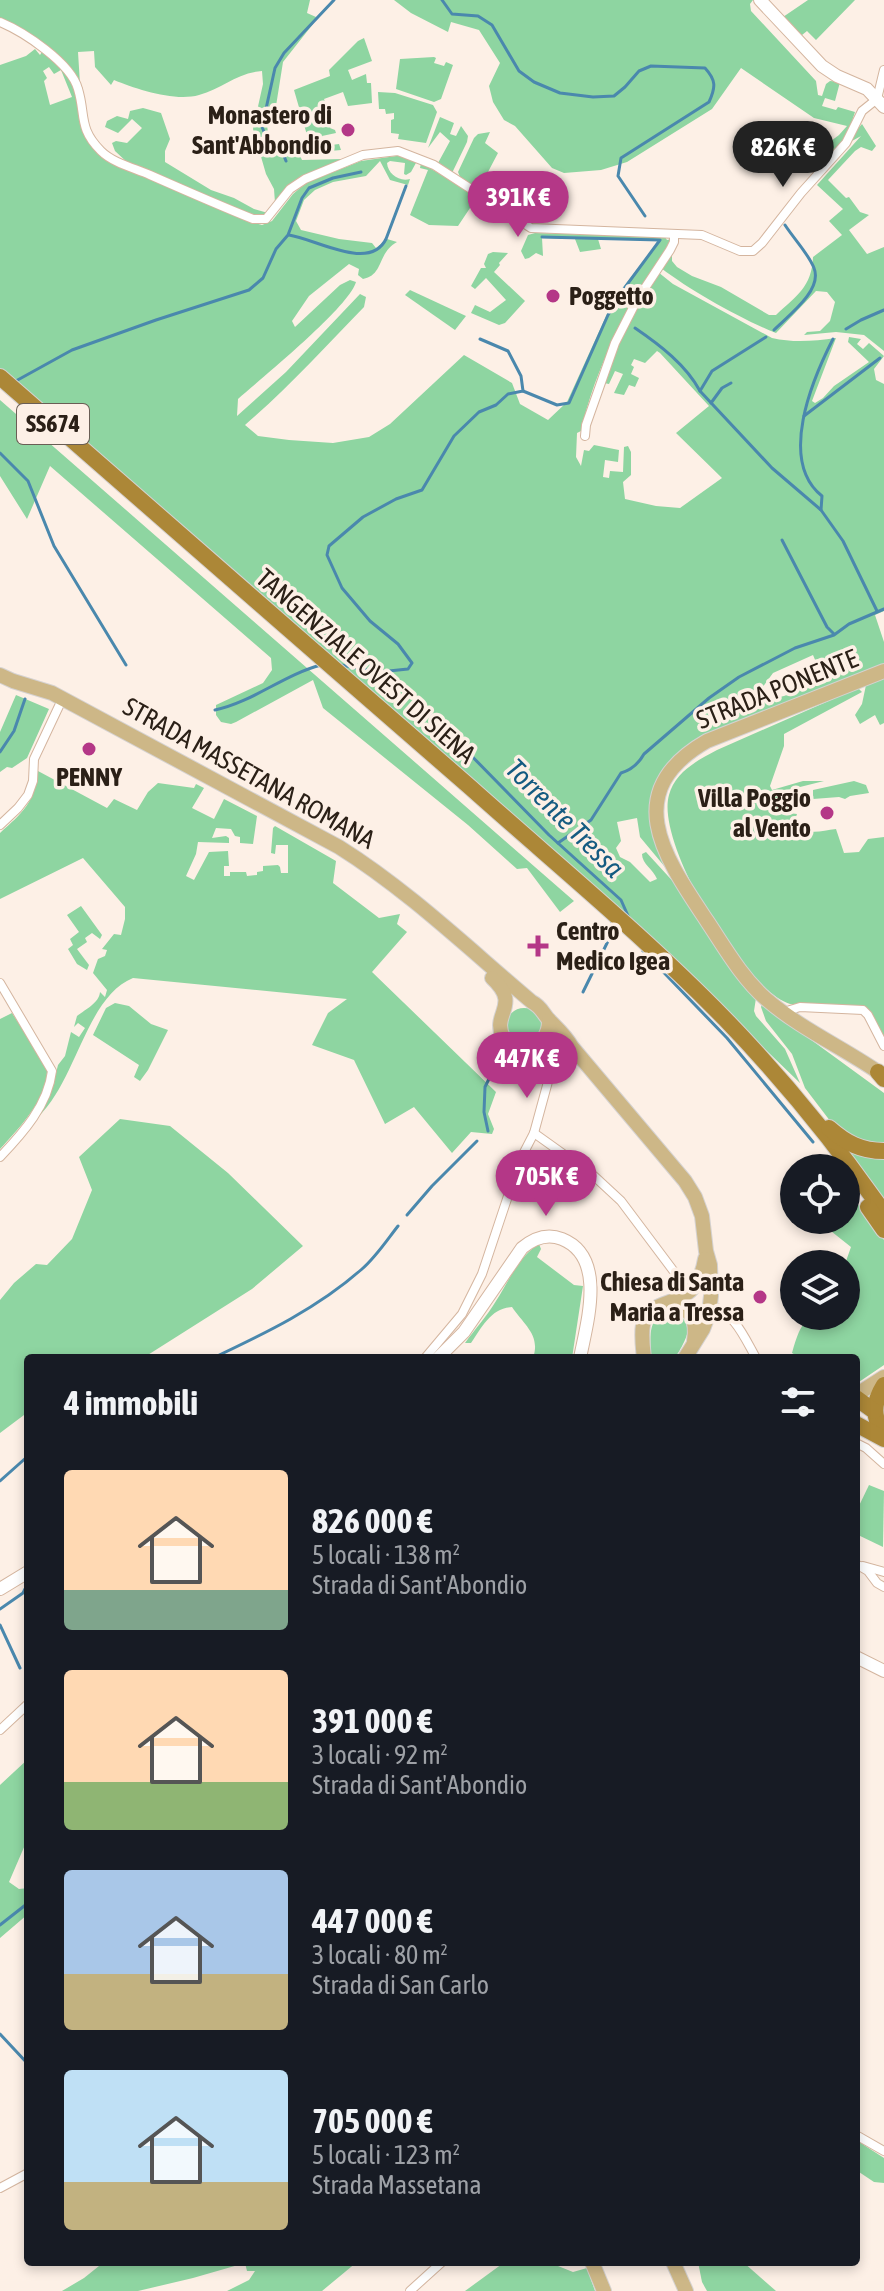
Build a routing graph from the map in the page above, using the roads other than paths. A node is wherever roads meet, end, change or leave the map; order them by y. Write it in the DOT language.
graph roads {
  1 [pos="760,0"];
  2 [pos="0,22"];
  3 [pos="884,70"];
  4 [pos="880,103"];
  5 [pos="674,235"];
  6 [pos="0,377"];
  7 [pos="0,391"];
  8 [pos="585,436"];
  9 [pos="884,671"];
  10 [pos="0,675"];
  11 [pos="0,689"];
  12 [pos="59,706"];
  13 [pos="0,825"];
  14 [pos="0,983"];
  15 [pos="532,1002"];
  16 [pos="503,1014"];
  17 [pos="786,1014"];
  18 [pos="549,1020"];
  19 [pos="544,1041"];
  20 [pos="884,1046"];
  21 [pos="572,1047"];
  22 [pos="529,1050"];
  23 [pos="882,1076"];
  24 [pos="798,1100"];
  25 [pos="534,1133"];
  26 [pos="884,1151"];
  27 [pos="829,1154"];
  28 [pos="0,1157"];
  29 [pos="860,1196"];
  30 [pos="884,1213"];
  31 [pos="884,1230"];
  32 [pos="706,1251"];
  33 [pos="675,1273"];
  34 [pos="694,1289"];
  35 [pos="711,1301"];
  36 [pos="662,1304"];
  37 [pos="689,1351"];
  38 [pos="429,1354"];
  39 [pos="442,1354"];
  40 [pos="581,1354"];
  41 [pos="644,1354"];
  42 [pos="754,1354"];
  43 [pos="884,1377"];
  44 [pos="884,1385"];
  45 [pos="860,1393"];
  46 [pos="860,1399"];
  47 [pos="874,1411"];
  48 [pos="860,1424"];
  49 [pos="884,1438"];
  50 [pos="860,1445"];
  51 [pos="884,1464"];
  52 [pos="860,1565"];
  53 [pos="860,1566"];
  54 [pos="884,1572"];
  55 [pos="24,1574"];
  56 [pos="884,1587"];
  57 [pos="0,1589"];
  58 [pos="860,1659"];
  59 [pos="884,1671"];
  60 [pos="24,1708"];
  61 [pos="0,1730"];
  62 [pos="860,2137"];
  63 [pos="884,2151"];
  64 [pos="24,2175"];
  65 [pos="0,2188"];
  66 [pos="438,2266"];
  67 [pos="594,2266"];
  68 [pos="675,2266"];
  69 [pos="410,2291"];
  70 [pos="604,2291"];
  71 [pos="686,2291"];
  1 -- 4 [label="street"];
  2 -- 5 [label="street"];
  3 -- 4 [label="street"];
  4 -- 5 [label="street"];
  5 -- 8 [label="street"];
  6 -- 24 [label="highway, TANGENZIALE OVEST DI SIENA / SS674"];
  7 -- 27 [label="highway, TANGENZIALE OVEST DI SIENA / SS674"];
  9 -- 17 [label="main road, STRADA PONENTE"];
  10 -- 15 [label="main road, STRADA MASSETANA ROMANA"];
  11 -- 12 [label="main road, STRADA MASSETANA ROMANA"];
  12 -- 13 [label="street"];
  12 -- 16 [label="main road, STRADA MASSETANA ROMANA"];
  14 -- 28 [label="street"];
  15 -- 16 [label="main road"];
  15 -- 18 [label="main road, STRADA MASSETANA ROMANA"];
  16 -- 22 [label="main road, STRADA MASSETANA ROMANA"];
  17 -- 20 [label="street"];
  17 -- 23 [label="main road, STRADA PONENTE"];
  18 -- 19 [label="main road"];
  18 -- 21 [label="main road, STRADA MASSETANA ROMANA"];
  19 -- 21 [label="main road"];
  19 -- 22 [label="main road"];
  21 -- 32 [label="main road, STRADA MASSETANA ROMANA"];
  22 -- 25 [label="street"];
  24 -- 26 [label="highway"];
  24 -- 30 [label="highway, TANGENZIALE OVEST DI SIENA / SS674"];
  25 -- 33 [label="street"];
  25 -- 38 [label="street"];
  29 -- 31 [label="highway"];
  32 -- 34 [label="main road"];
  32 -- 35 [label="main road"];
  34 -- 35 [label="main road"];
  34 -- 36 [label="main road"];
  35 -- 37 [label="main road"];
  35 -- 42 [label="street"];
  36 -- 37 [label="main road"];
  36 -- 41 [label="main road"];
  39 -- 40 [label="street"];
  43 -- 45 [label="main road"];
  44 -- 47 [label="highway"];
  46 -- 47 [label="highway"];
  47 -- 49 [label="highway"];
  48 -- 49 [label="highway"];
  50 -- 51 [label="street"];
  52 -- 54 [label="street"];
  53 -- 56 [label="street"];
  55 -- 57 [label="street"];
  58 -- 59 [label="street"];
  60 -- 61 [label="street"];
  62 -- 63 [label="street"];
  64 -- 65 [label="street"];
  66 -- 69 [label="street"];
  67 -- 70 [label="main road"];
  68 -- 71 [label="main road"];
}
